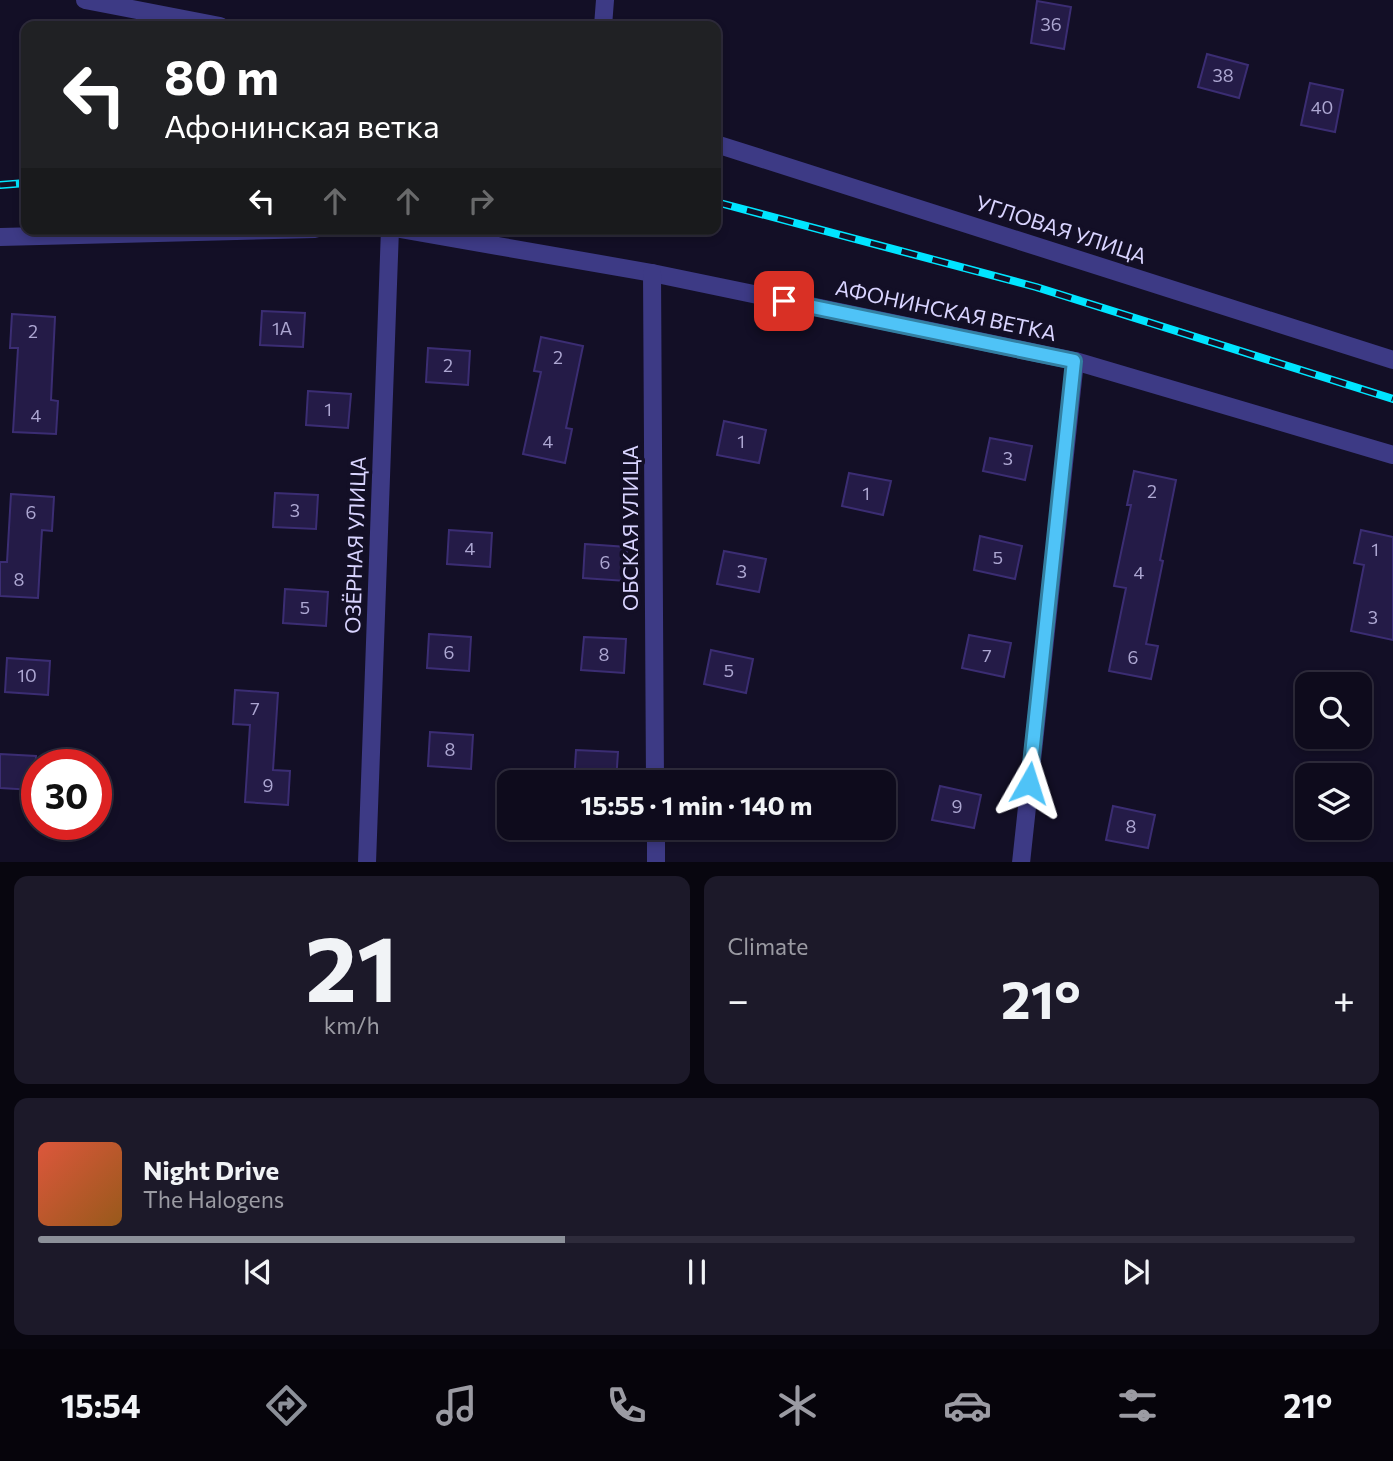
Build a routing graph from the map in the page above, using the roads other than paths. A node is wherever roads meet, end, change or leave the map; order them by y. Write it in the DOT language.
graph roads {
  1 [pos="85,0"];
  2 [pos="605,0"];
  3 [pos="110,1"];
  4 [pos="198,21"];
  5 [pos="603,21"];
  6 [pos="721,146"];
  7 [pos="79,235"];
  8 [pos="390,235"];
  9 [pos="434,235"];
  10 [pos="0,237"];
  11 [pos="652,273"];
  12 [pos="1393,360"];
  13 [pos="1074,361"];
  14 [pos="1393,455"];
  15 [pos="655,770"];
  16 [pos="656,840"];
  17 [pos="367,862"];
  18 [pos="656,862"];
  19 [pos="1021,862"];
  1 -- 3 [label="street"];
  2 -- 5 [label="street"];
  3 -- 4 [label="street"];
  6 -- 12 [label="street, УГЛОВАЯ УЛИЦА"];
  7 -- 10 [label="street"];
  8 -- 17 [label="street, ОЗЁРНАЯ УЛИЦА"];
  9 -- 11 [label="street, АФОНИНСКАЯ ВЕТКА"];
  11 -- 13 [label="street, АФОНИНСКАЯ ВЕТКА"];
  11 -- 15 [label="street, ОБСКАЯ УЛИЦА"];
  13 -- 14 [label="street, АФОНИНСКАЯ ВЕТКА"];
  13 -- 19 [label="street"];
  16 -- 18 [label="street"];
}
